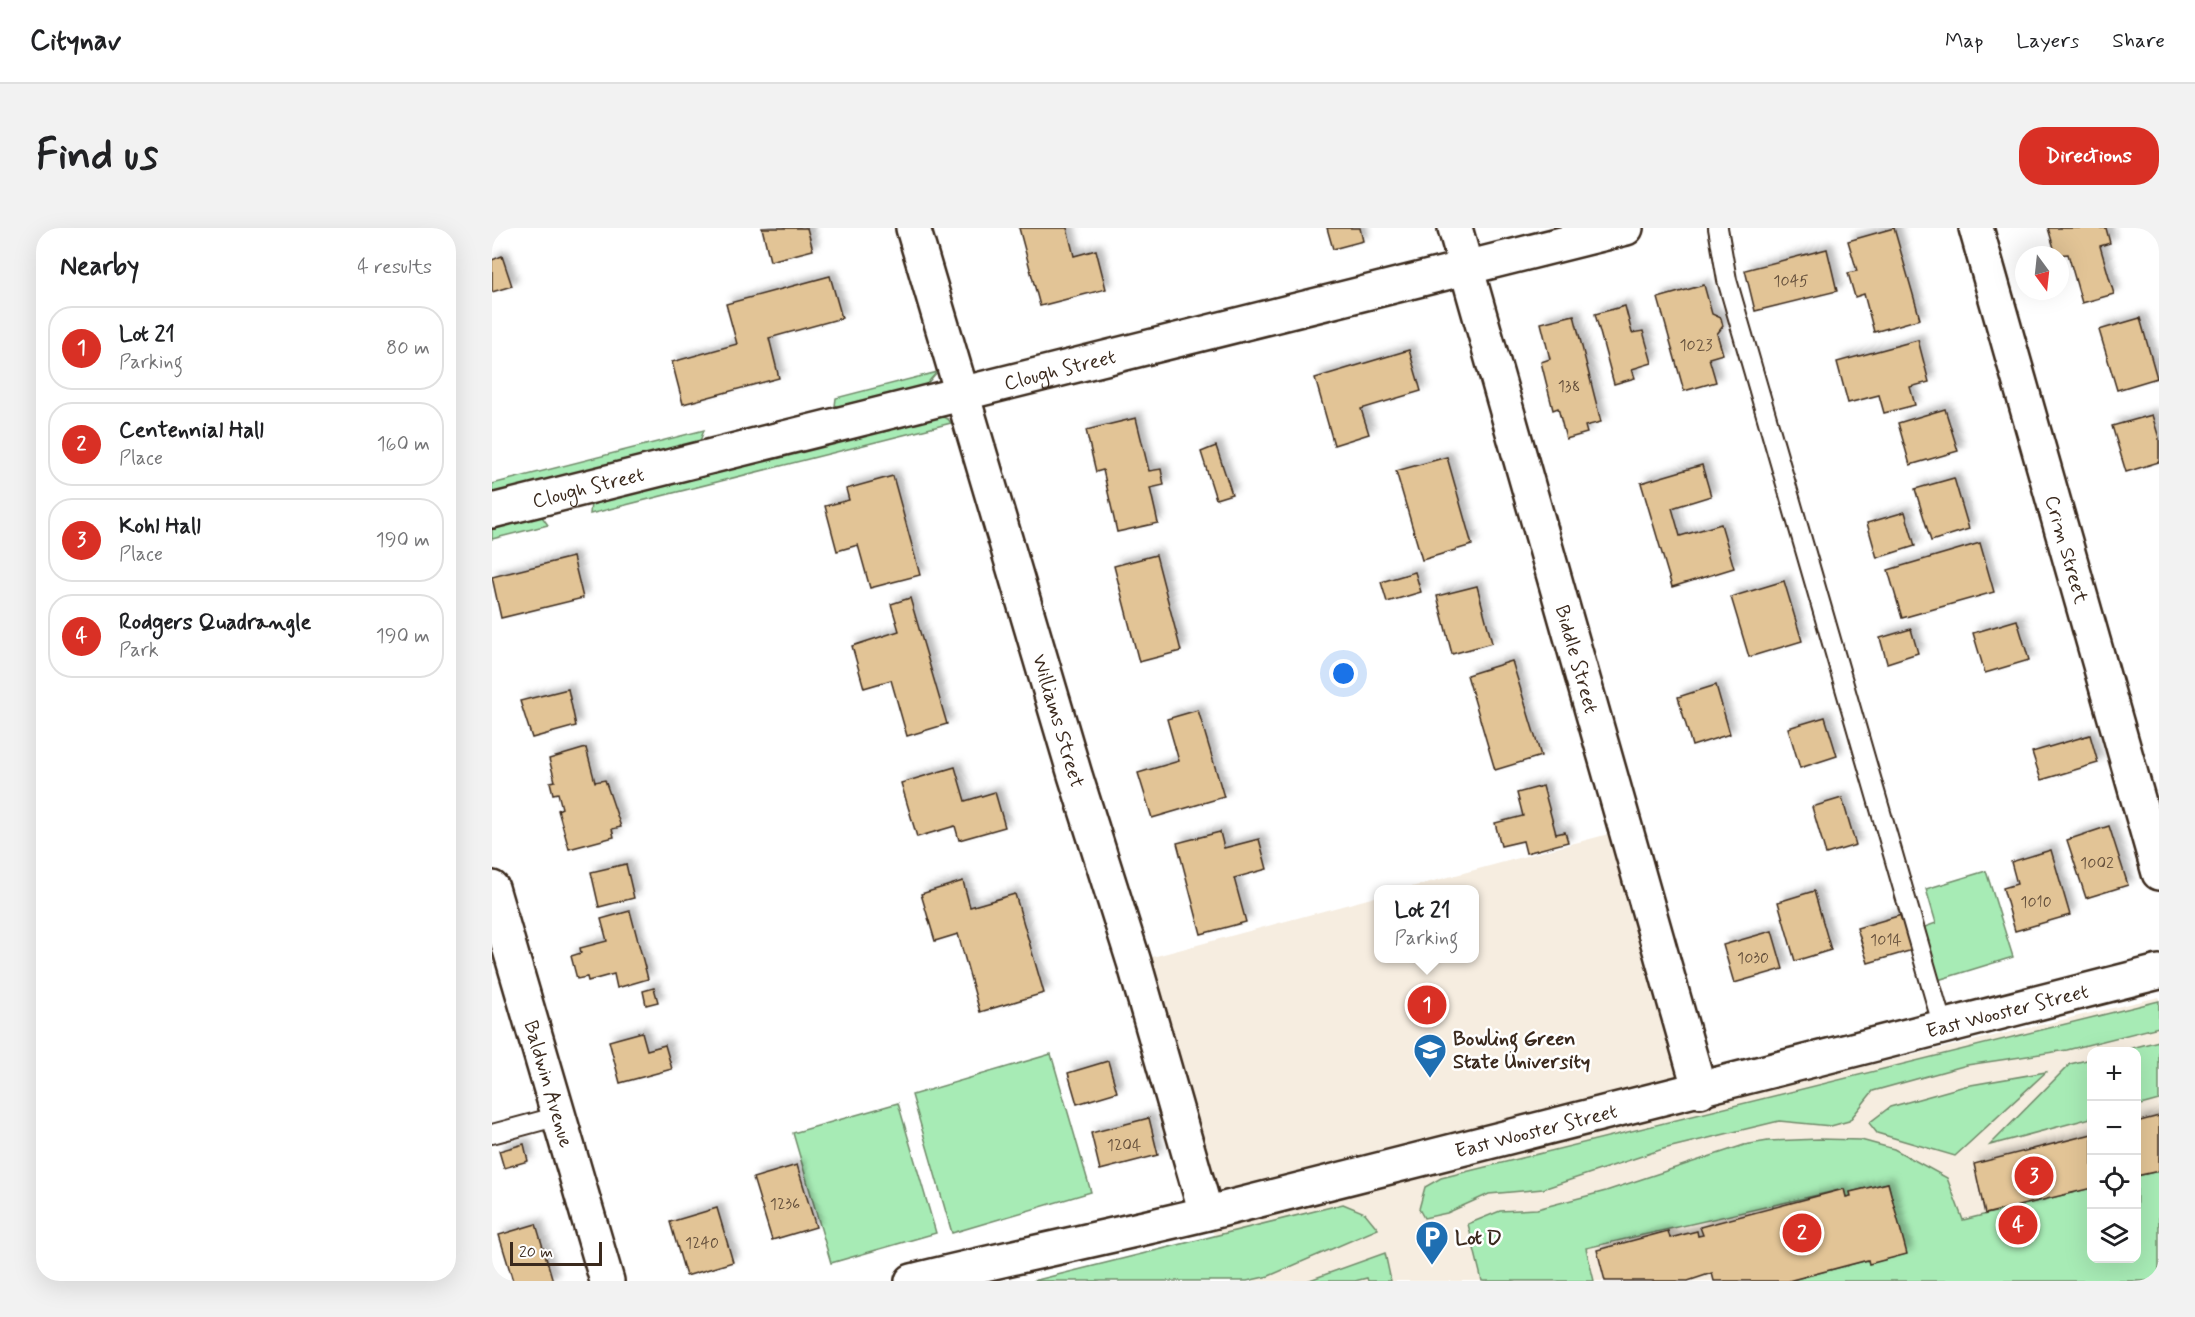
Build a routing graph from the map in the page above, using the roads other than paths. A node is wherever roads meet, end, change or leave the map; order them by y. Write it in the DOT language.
graph roads {
  1 [pos="913,228"];
  2 [pos="1455,228"];
  3 [pos="1626,228"];
  4 [pos="1718,228"];
  5 [pos="1976,228"];
  6 [pos="1467,268"];
  7 [pos="963,393"];
  8 [pos="492,511"];
  9 [pos="2159,873"];
  10 [pos="492,888"];
  11 [pos="2159,972"];
  12 [pos="1943,1027"];
  13 [pos="1700,1091"];
  14 [pos="558,1116"];
  15 [pos="492,1134"];
  16 [pos="1206,1213"];
  17 [pos="607,1281"];
  18 [pos="912,1281"];
  1 -- 7 [label="street, Williams Street"];
  2 -- 6 [label="street, Biddle Street"];
  3 -- 6 [label="street, Clough Street"];
  4 -- 12 [label="lane"];
  5 -- 9 [label="street, Crim Street"];
  6 -- 7 [label="street, Clough Street"];
  6 -- 13 [label="street, Biddle Street"];
  7 -- 8 [label="street, Clough Street"];
  7 -- 16 [label="street, Williams Street"];
  10 -- 14 [label="street, Baldwin Avenue"];
  11 -- 12 [label="street, East Wooster Street"];
  12 -- 13 [label="street, East Wooster Street"];
  13 -- 16 [label="street, East Wooster Street"];
  14 -- 15 [label="lane"];
  14 -- 17 [label="street, Baldwin Avenue"];
  16 -- 18 [label="street, East Wooster Street"];
}
